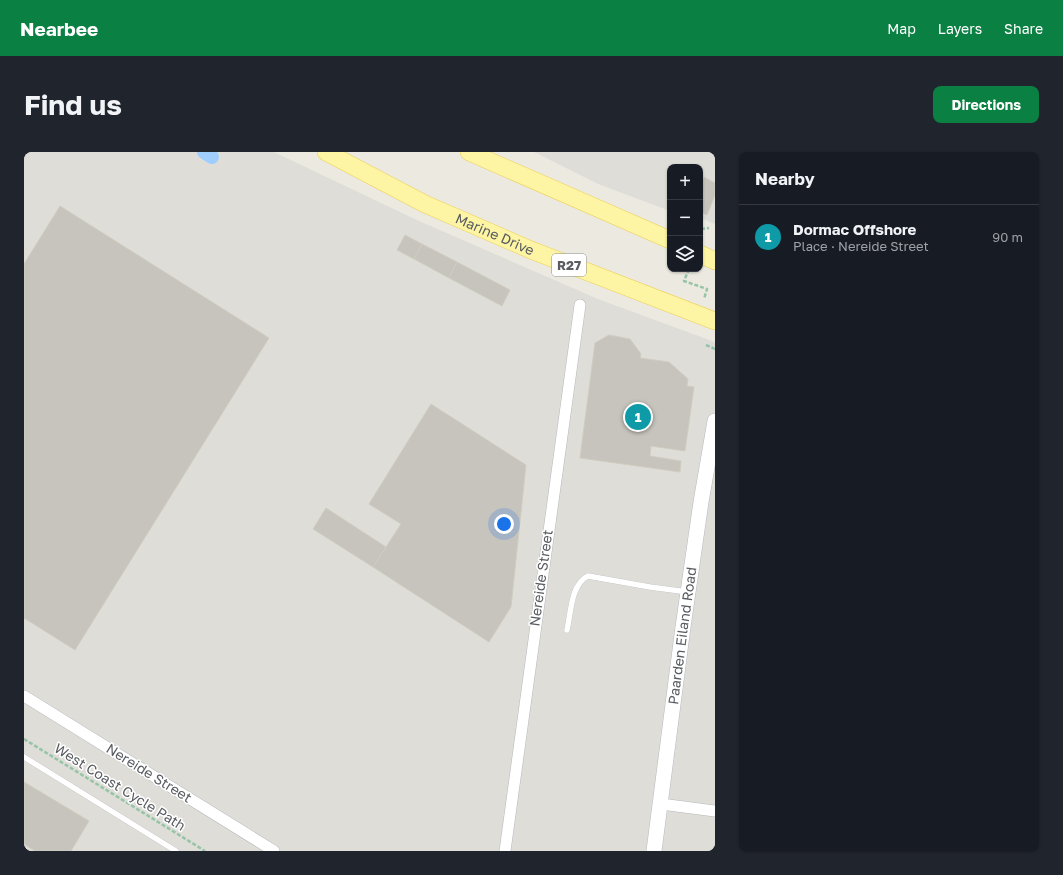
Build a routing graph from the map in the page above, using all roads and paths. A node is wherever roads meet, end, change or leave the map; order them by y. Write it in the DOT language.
graph roads {
  1 [pos="326,152"];
  2 [pos="469,152"];
  3 [pos="709,228"];
  4 [pos="703,229"];
  5 [pos="667,239"];
  6 [pos="703,255"];
  7 [pos="715,261"];
  8 [pos="688,272"];
  9 [pos="704,299"];
  10 [pos="580,305"];
  11 [pos="715,321"];
  12 [pos="706,345"];
  13 [pos="715,349"];
  14 [pos="715,425"];
  15 [pos="688,592"];
  16 [pos="567,630"];
  17 [pos="24,696"];
  18 [pos="24,739"];
  19 [pos="24,757"];
  20 [pos="661,804"];
  21 [pos="715,811"];
  22 [pos="176,851"];
  23 [pos="205,851"];
  24 [pos="274,851"];
  25 [pos="504,851"];
  26 [pos="654,851"];
  1 -- 11 [label="main road, Marine Drive / R27"];
  2 -- 5 [label="main road"];
  3 -- 4 [label="path"];
  6 -- 7 [label="main road"];
  8 -- 9 [label="path"];
  10 -- 25 [label="street, Nereide Street"];
  12 -- 13 [label="path"];
  14 -- 15 [label="street, Paarden Eiland Road"];
  15 -- 16 [label="lane"];
  15 -- 20 [label="street, Paarden Eiland Road"];
  17 -- 24 [label="street, Nereide Street"];
  18 -- 23 [label="path, West Coast Cycle Path"];
  19 -- 22 [label="lane"];
  20 -- 21 [label="street"];
  20 -- 26 [label="street, Paarden Eiland Road"];
}
